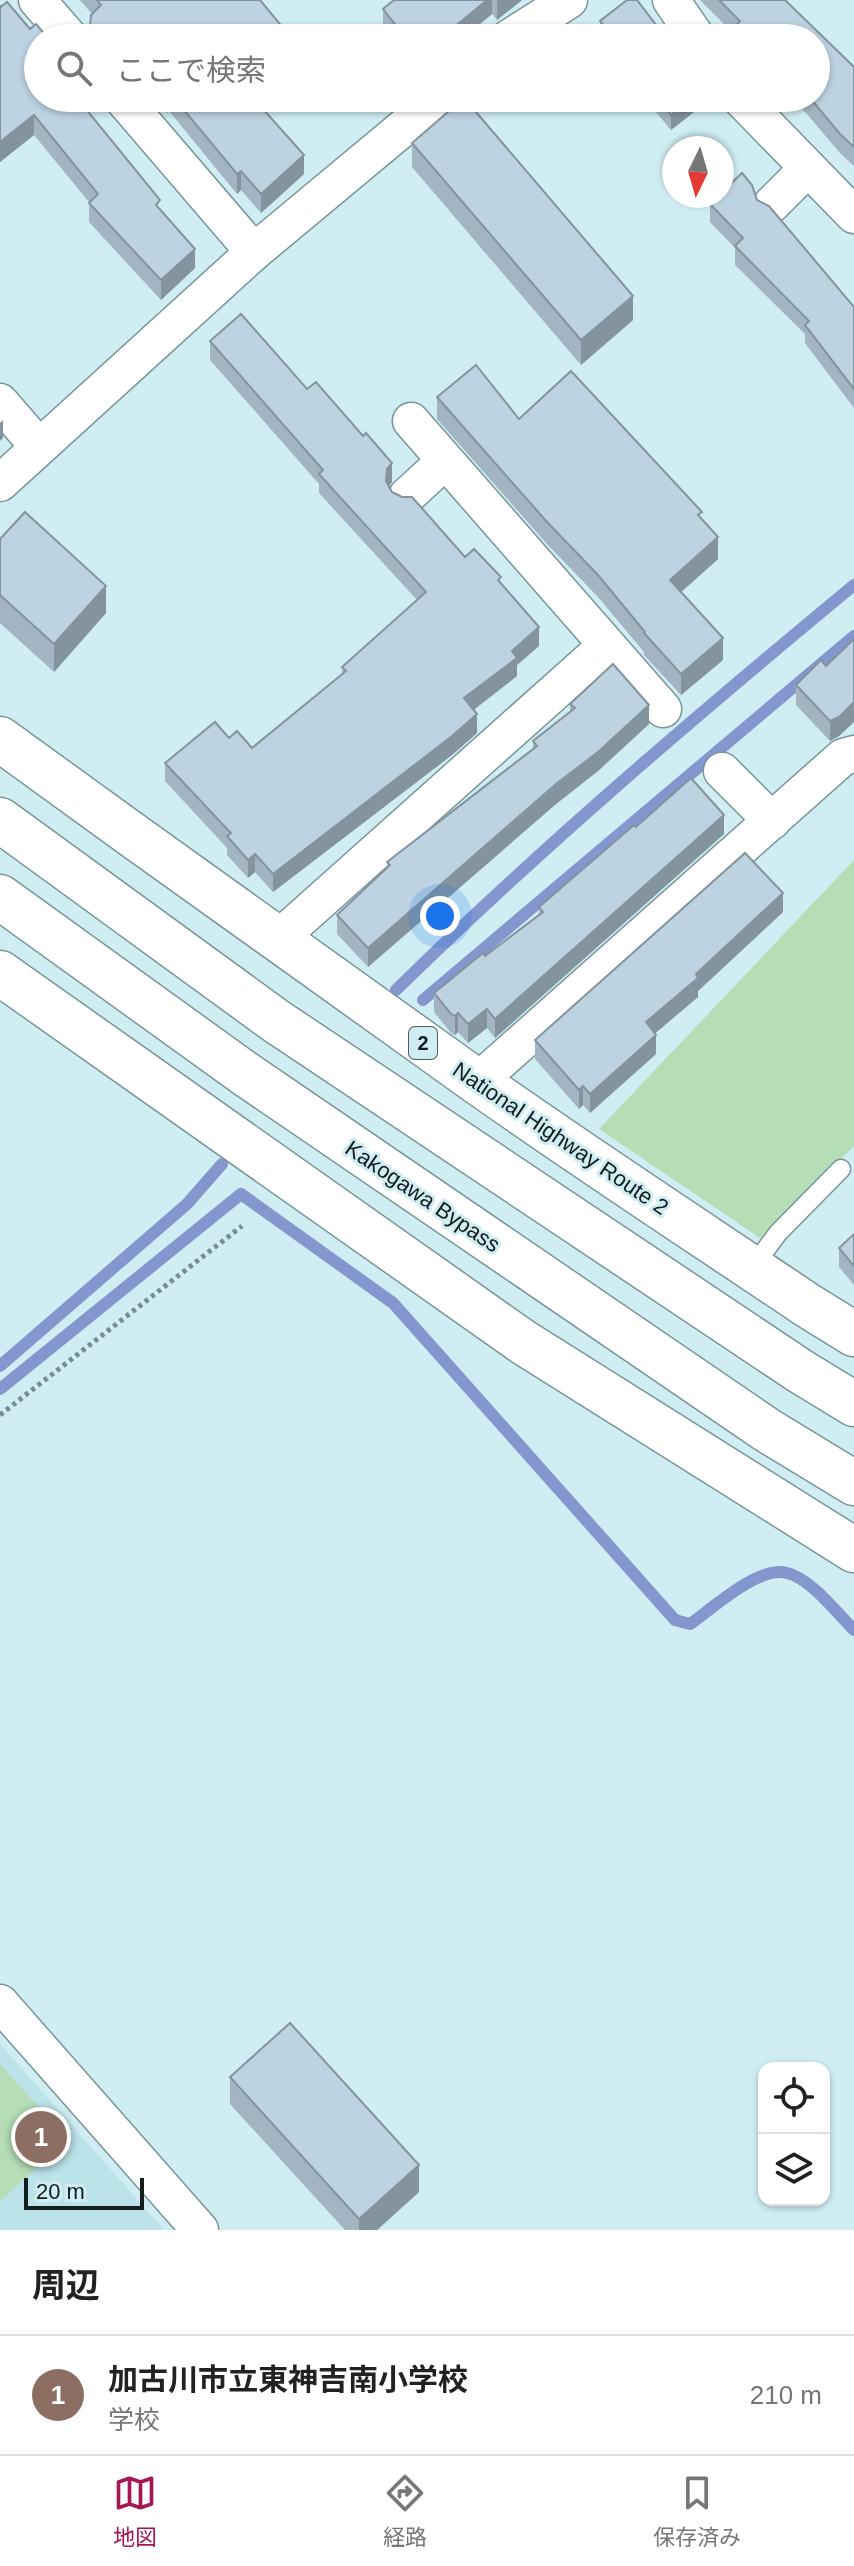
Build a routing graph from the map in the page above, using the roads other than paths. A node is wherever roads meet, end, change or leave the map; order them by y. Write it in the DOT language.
graph roads {
  1 [pos="37,0"];
  2 [pos="569,0"];
  3 [pos="671,0"];
  4 [pos="58,24"];
  5 [pos="531,24"];
  6 [pos="687,24"];
  7 [pos="134,112"];
  8 [pos="422,112"];
  9 [pos="754,112"];
  10 [pos="808,168"];
  11 [pos="772,204"];
  12 [pos="854,215"];
  13 [pos="254,252"];
  14 [pos="0,402"];
  15 [pos="411,421"];
  16 [pos="39,447"];
  17 [pos="445,461"];
  18 [pos="0,483"];
  19 [pos="407,496"];
  20 [pos="606,646"];
  21 [pos="663,709"];
  22 [pos="0,739"];
  23 [pos="854,754"];
  24 [pos="722,771"];
  25 [pos="0,820"];
  26 [pos="772,821"];
  27 [pos="0,897"];
  28 [pos="279,938"];
  29 [pos="0,973"];
  30 [pos="477,1082"];
  31 [pos="841,1169"];
  32 [pos="752,1268"];
  33 [pos="854,1333"];
  34 [pos="854,1404"];
  35 [pos="854,1483"];
  36 [pos="854,1550"];
  37 [pos="0,2003"];
  38 [pos="200,2230"];
  1 -- 4 [label="street"];
  2 -- 5 [label="street"];
  3 -- 6 [label="street"];
  7 -- 13 [label="street"];
  8 -- 13 [label="street"];
  9 -- 10 [label="street"];
  10 -- 11 [label="street"];
  10 -- 12 [label="street"];
  13 -- 16 [label="street"];
  14 -- 16 [label="street"];
  15 -- 17 [label="street"];
  16 -- 18 [label="street"];
  17 -- 19 [label="street"];
  17 -- 20 [label="street"];
  20 -- 21 [label="street"];
  20 -- 28 [label="street"];
  22 -- 28 [label="highway, National Highway Route 2 / 2"];
  23 -- 26 [label="street"];
  24 -- 26 [label="street"];
  25 -- 34 [label="highway"];
  26 -- 30 [label="street"];
  27 -- 35 [label="highway, Kakogawa Bypass"];
  28 -- 30 [label="highway, National Highway Route 2 / 2"];
  29 -- 36 [label="highway"];
  30 -- 32 [label="highway, National Highway Route 2 / 2"];
  31 -- 32 [label="lane"];
  32 -- 33 [label="highway, National Highway Route 2 / 2"];
  37 -- 38 [label="street"];
}
